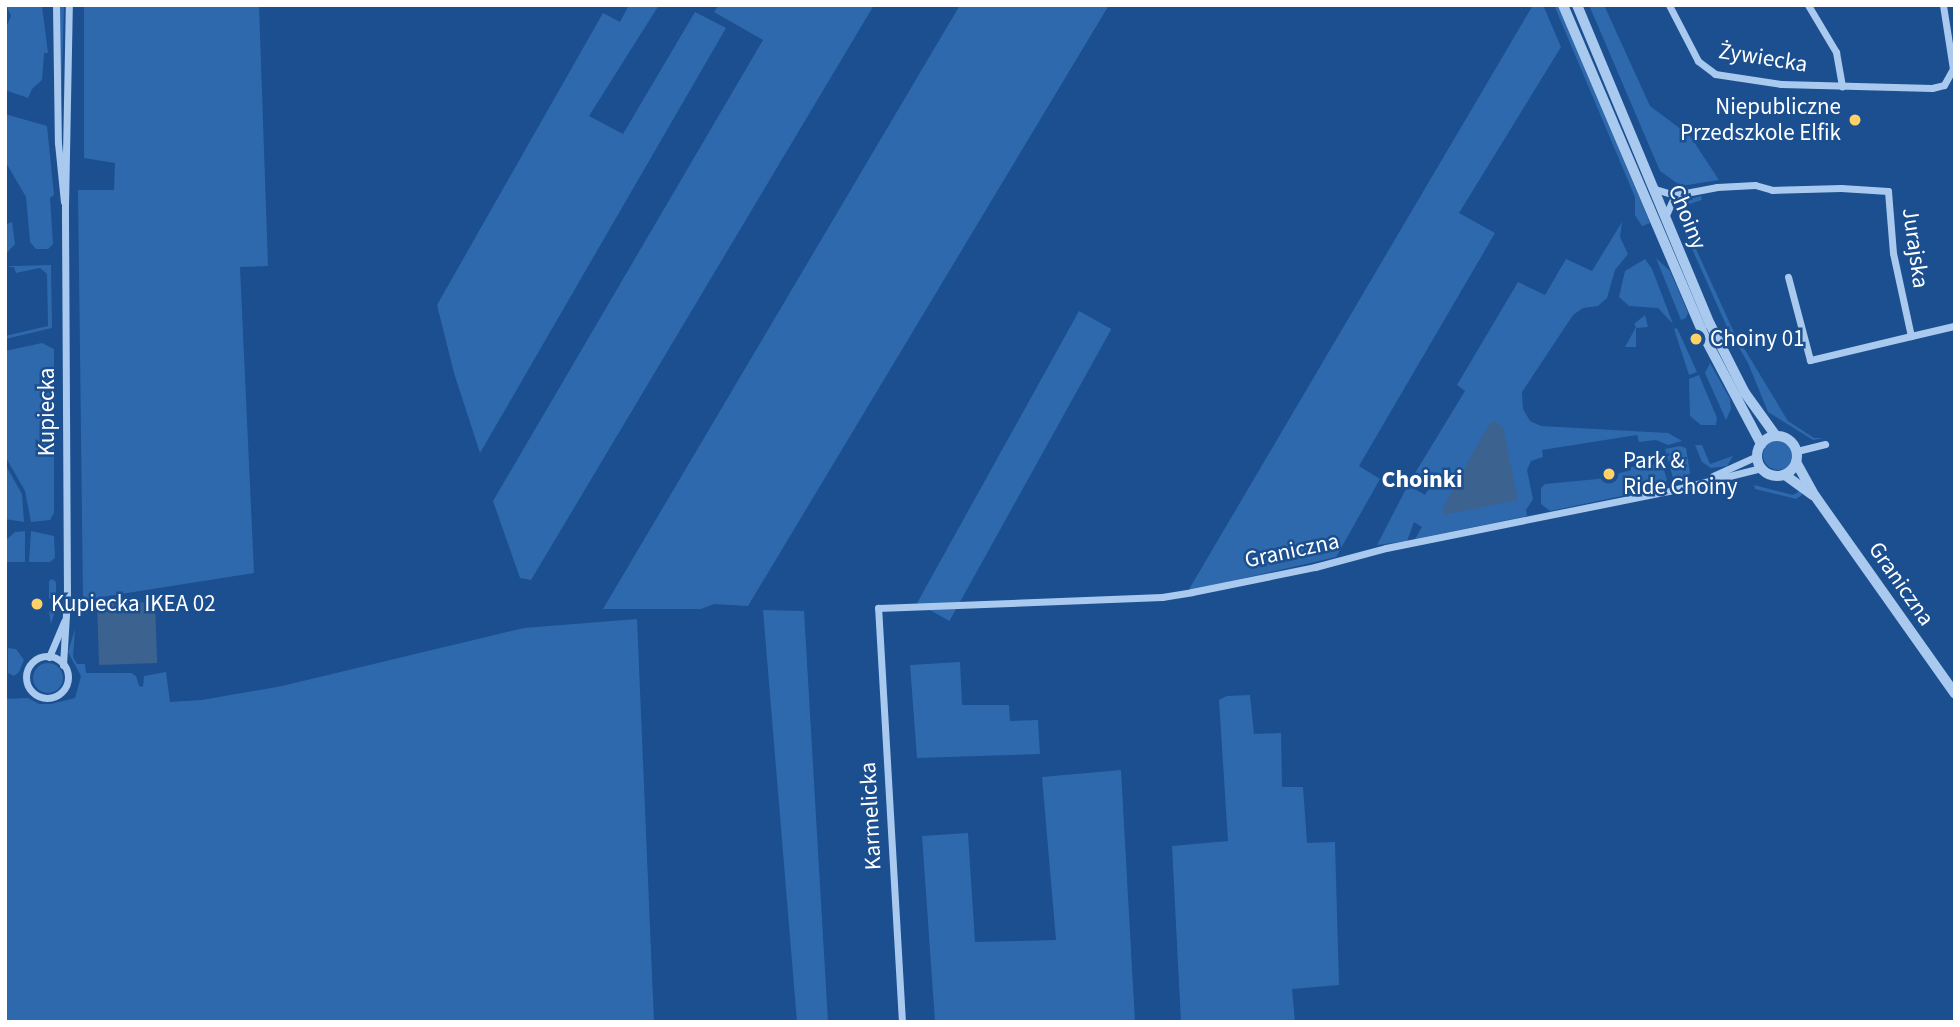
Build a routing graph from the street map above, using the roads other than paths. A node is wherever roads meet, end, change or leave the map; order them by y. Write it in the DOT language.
graph roads {
  1 [pos="56,5"];
  2 [pos="69,5"];
  3 [pos="1563,5"];
  4 [pos="1577,5"];
  5 [pos="1669,5"];
  6 [pos="1808,5"];
  7 [pos="1943,5"];
  8 [pos="1945,14"];
  9 [pos="1955,18"];
  10 [pos="1952,37"];
  11 [pos="1954,70"];
  12 [pos="1842,86"];
  13 [pos="1655,189"];
  14 [pos="1675,195"];
  15 [pos="65,206"];
  16 [pos="1666,215"];
  17 [pos="1788,277"];
  18 [pos="1954,326"];
  19 [pos="1911,336"];
  20 [pos="1776,436"];
  21 [pos="1761,444"];
  22 [pos="1825,444"];
  23 [pos="1757,456"];
  24 [pos="1797,456"];
  25 [pos="1761,468"];
  26 [pos="1785,475"];
  27 [pos="1707,480"];
  28 [pos="1815,496"];
  29 [pos="878,608"];
  30 [pos="65,617"];
  31 [pos="49,657"];
  32 [pos="64,665"];
  33 [pos="1955,694"];
  34 [pos="902,1022"];
  1 -- 15 [label="street, Kupiecka"];
  2 -- 15 [label="street, Kupiecka"];
  3 -- 21 [label="street, Choiny"];
  4 -- 13 [label="street, Choiny"];
  5 -- 12 [label="street, Żywiecka"];
  6 -- 12 [label="street"];
  7 -- 8 [label="street"];
  8 -- 9 [label="street"];
  8 -- 10 [label="street"];
  10 -- 11 [label="street"];
  11 -- 12 [label="street, Żywiecka"];
  13 -- 14 [label="street, Jurajska"];
  13 -- 16 [label="street, Choiny"];
  14 -- 16 [label="street"];
  14 -- 19 [label="street, Jurajska"];
  15 -- 30 [label="street, Kupiecka"];
  16 -- 20 [label="street, Choiny"];
  17 -- 19 [label="street"];
  18 -- 19 [label="street"];
  20 -- 21 [label="street"];
  20 -- 24 [label="street"];
  21 -- 23 [label="street"];
  22 -- 24 [label="street"];
  23 -- 25 [label="street"];
  23 -- 27 [label="street, Graniczna"];
  24 -- 26 [label="street"];
  24 -- 28 [label="street, Graniczna"];
  25 -- 26 [label="street"];
  25 -- 27 [label="street, Graniczna"];
  26 -- 28 [label="street, Graniczna"];
  27 -- 29 [label="street, Graniczna"];
  28 -- 33 [label="street, Graniczna"];
  29 -- 34 [label="street, Karmelicka"];
  30 -- 31 [label="street, Kupiecka"];
  30 -- 32 [label="street, Kupiecka"];
  31 -- 32 [label="street"];
  31 -- 32 [label="street"];
}
